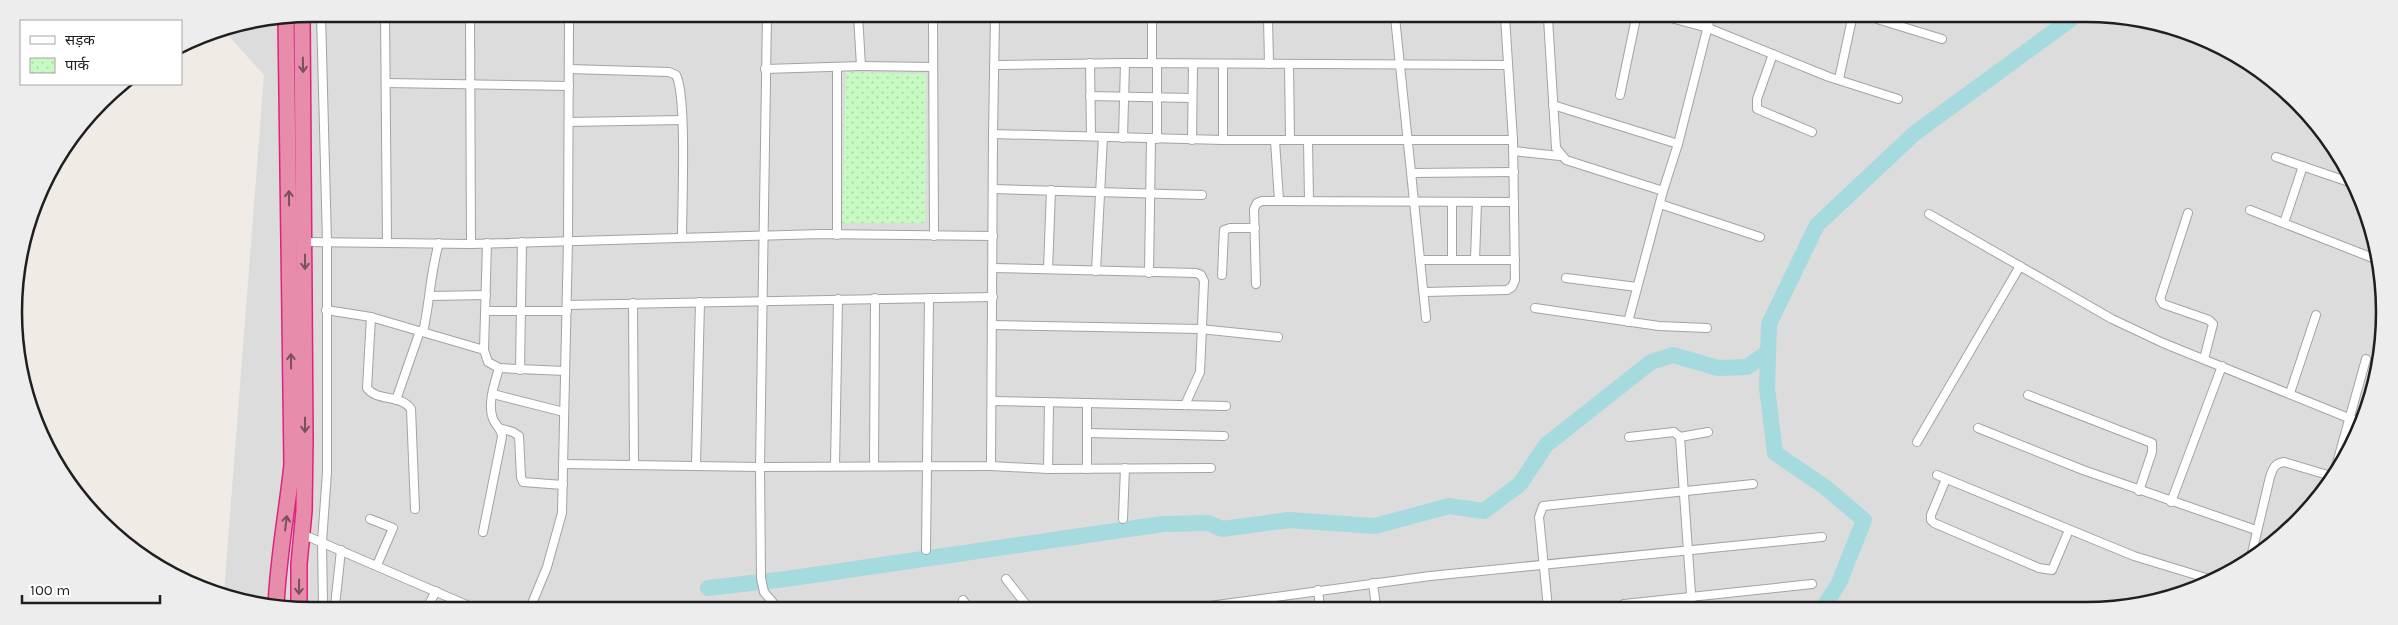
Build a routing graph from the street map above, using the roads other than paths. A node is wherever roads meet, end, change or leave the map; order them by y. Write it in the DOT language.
graph roads {
  1 [pos="321,22"];
  2 [pos="385,22"];
  3 [pos="470,22"];
  4 [pos="569,22"];
  5 [pos="767,22"];
  6 [pos="858,22"];
  7 [pos="932,22"];
  8 [pos="995,22"];
  9 [pos="1152,22"];
  10 [pos="1268,22"];
  11 [pos="1396,22"];
  12 [pos="1505,22"];
  13 [pos="1548,22"];
  14 [pos="1635,22"];
  15 [pos="1686,22"];
  16 [pos="1709,22"];
  17 [pos="1851,22"];
  18 [pos="1886,22"];
  19 [pos="302,23"];
  20 [pos="286,24"];
  21 [pos="1708,28"];
  22 [pos="1942,39"];
  23 [pos="1773,54"];
  24 [pos="1090,63"];
  25 [pos="1125,63"];
  26 [pos="1154,64"];
  27 [pos="1192,64"];
  28 [pos="1223,64"];
  29 [pos="1269,64"];
  30 [pos="1289,64"];
  31 [pos="994,65"];
  32 [pos="1400,65"];
  33 [pos="1508,65"];
  34 [pos="861,66"];
  35 [pos="837,67"];
  36 [pos="932,67"];
  37 [pos="765,69"];
  38 [pos="569,70"];
  39 [pos="1839,79"];
  40 [pos="386,83"];
  41 [pos="471,85"];
  42 [pos="569,86"];
  43 [pos="1620,95"];
  44 [pos="1090,96"];
  45 [pos="1124,97"];
  46 [pos="1157,98"];
  47 [pos="1192,98"];
  48 [pos="1898,99"];
  49 [pos="1553,105"];
  50 [pos="682,120"];
  51 [pos="569,122"];
  52 [pos="1812,132"];
  53 [pos="993,134"];
  54 [pos="1091,136"];
  55 [pos="1103,137"];
  56 [pos="1123,138"];
  57 [pos="1154,139"];
  58 [pos="1192,140"];
  59 [pos="1223,140"];
  60 [pos="1290,140"];
  61 [pos="1308,140"];
  62 [pos="1513,140"];
  63 [pos="1275,141"];
  64 [pos="1409,141"];
  65 [pos="1678,144"];
  66 [pos="1513,152"];
  67 [pos="1560,156"];
  68 [pos="2276,157"];
  69 [pos="2303,166"];
  70 [pos="1514,172"];
  71 [pos="1412,173"];
  72 [pos="2344,180"];
  73 [pos="993,189"];
  74 [pos="1051,190"];
  75 [pos="1102,191"];
  76 [pos="1663,191"];
  77 [pos="1150,193"];
  78 [pos="1202,195"];
  79 [pos="1279,200"];
  80 [pos="1309,201"];
  81 [pos="1414,202"];
  82 [pos="1452,202"];
  83 [pos="1477,202"];
  84 [pos="1514,202"];
  85 [pos="1660,204"];
  86 [pos="2250,210"];
  87 [pos="1930,214"];
  88 [pos="2188,214"];
  89 [pos="2284,223"];
  90 [pos="1255,228"];
  91 [pos="763,235"];
  92 [pos="837,235"];
  93 [pos="682,236"];
  94 [pos="934,236"];
  95 [pos="993,236"];
  96 [pos="1760,237"];
  97 [pos="568,240"];
  98 [pos="305,242"];
  99 [pos="326,242"];
  100 [pos="522,242"];
  101 [pos="387,243"];
  102 [pos="439,243"];
  103 [pos="486,243"];
  104 [pos="471,244"];
  105 [pos="2370,257"];
  106 [pos="1420,260"];
  107 [pos="1452,260"];
  108 [pos="1475,260"];
  109 [pos="1515,260"];
  110 [pos="2020,266"];
  111 [pos="993,268"];
  112 [pos="1048,268"];
  113 [pos="1096,270"];
  114 [pos="1149,273"];
  115 [pos="1222,275"];
  116 [pos="1566,278"];
  117 [pos="1256,284"];
  118 [pos="1637,287"];
  119 [pos="1425,292"];
  120 [pos="486,295"];
  121 [pos="430,296"];
  122 [pos="993,297"];
  123 [pos="875,298"];
  124 [pos="929,298"];
  125 [pos="838,299"];
  126 [pos="764,300"];
  127 [pos="700,302"];
  128 [pos="632,303"];
  129 [pos="567,308"];
  130 [pos="1535,308"];
  131 [pos="326,310"];
  132 [pos="486,311"];
  133 [pos="520,312"];
  134 [pos="2316,315"];
  135 [pos="370,317"];
  136 [pos="1426,318"];
  137 [pos="1628,322"];
  138 [pos="992,325"];
  139 [pos="1707,328"];
  140 [pos="1200,329"];
  141 [pos="421,331"];
  142 [pos="1278,337"];
  143 [pos="484,350"];
  144 [pos="2204,359"];
  145 [pos="2366,359"];
  146 [pos="2222,366"];
  147 [pos="499,368"];
  148 [pos="520,370"];
  149 [pos="565,371"];
  150 [pos="2290,393"];
  151 [pos="493,394"];
  152 [pos="2028,395"];
  153 [pos="396,400"];
  154 [pos="992,402"];
  155 [pos="1049,404"];
  156 [pos="1087,404"];
  157 [pos="1185,406"];
  158 [pos="1226,406"];
  159 [pos="564,412"];
  160 [pos="2348,420"];
  161 [pos="2354,421"];
  162 [pos="499,428"];
  163 [pos="1978,428"];
  164 [pos="1708,432"];
  165 [pos="1087,433"];
  166 [pos="1224,436"];
  167 [pos="1680,436"];
  168 [pos="1629,437"];
  169 [pos="1917,442"];
  170 [pos="2339,454"];
  171 [pos="563,464"];
  172 [pos="634,465"];
  173 [pos="696,465"];
  174 [pos="835,466"];
  175 [pos="874,466"];
  176 [pos="926,466"];
  177 [pos="991,466"];
  178 [pos="760,467"];
  179 [pos="1125,468"];
  180 [pos="1211,468"];
  181 [pos="1048,469"];
  182 [pos="1087,469"];
  183 [pos="1937,475"];
  184 [pos="2327,475"];
  185 [pos="1946,479"];
  186 [pos="1753,484"];
  187 [pos="563,486"];
  188 [pos="1684,490"];
  189 [pos="2139,491"];
  190 [pos="2172,502"];
  191 [pos="415,509"];
  192 [pos="370,519"];
  193 [pos="1123,519"];
  194 [pos="2069,530"];
  195 [pos="2256,530"];
  196 [pos="483,532"];
  197 [pos="302,534"];
  198 [pos="1822,537"];
  199 [pos="322,542"];
  200 [pos="1688,549"];
  201 [pos="341,550"];
  202 [pos="926,550"];
  203 [pos="2252,550"];
  204 [pos="1544,564"];
  205 [pos="377,565"];
  206 [pos="2203,577"];
  207 [pos="1006,579"];
  208 [pos="1373,583"];
  209 [pos="1812,584"];
  210 [pos="1318,590"];
  211 [pos="436,591"];
  212 [pos="1692,596"];
  213 [pos="276,600"];
  214 [pos="299,602"];
  215 [pos="323,602"];
  216 [pos="335,602"];
  217 [pos="430,602"];
  218 [pos="460,602"];
  219 [pos="533,602"];
  220 [pos="771,602"];
  221 [pos="1024,602"];
  222 [pos="1236,602"];
  223 [pos="1319,602"];
  224 [pos="1375,602"];
  225 [pos="1547,602"];
  226 [pos="1641,602"];
  227 [pos="1692,602"];
  1 -- 99 [label="street"];
  2 -- 40 [label="street"];
  3 -- 41 [label="street"];
  4 -- 38 [label="street"];
  5 -- 37 [label="street"];
  6 -- 34 [label="street"];
  7 -- 36 [label="street"];
  8 -- 31 [label="street"];
  9 -- 26 [label="street"];
  10 -- 29 [label="street"];
  11 -- 32 [label="street"];
  12 -- 33 [label="street"];
  13 -- 49 [label="street"];
  14 -- 43 [label="street"];
  15 -- 21 [label="street"];
  16 -- 21 [label="street"];
  17 -- 39 [label="street"];
  18 -- 22 [label="street"];
  19 -- 98 [label="highway, one-way"];
  213 -- 20 [label="highway, one-way"];
  21 -- 23 [label="street"];
  21 -- 65 [label="street"];
  23 -- 39 [label="street"];
  23 -- 52 [label="street"];
  24 -- 25 [label="street"];
  24 -- 31 [label="street"];
  24 -- 44 [label="street"];
  25 -- 26 [label="street"];
  25 -- 45 [label="street"];
  26 -- 27 [label="street"];
  26 -- 46 [label="street"];
  27 -- 28 [label="street"];
  27 -- 47 [label="street"];
  28 -- 29 [label="street"];
  28 -- 59 [label="street"];
  29 -- 30 [label="street"];
  30 -- 32 [label="street"];
  30 -- 60 [label="street"];
  31 -- 53 [label="street"];
  32 -- 33 [label="street"];
  32 -- 64 [label="street"];
  33 -- 62 [label="street"];
  34 -- 35 [label="street"];
  34 -- 36 [label="street"];
  35 -- 37 [label="street"];
  35 -- 92 [label="street"];
  36 -- 94 [label="street"];
  37 -- 91 [label="street"];
  38 -- 42 [label="street"];
  38 -- 50 [label="street"];
  39 -- 48 [label="street"];
  40 -- 41 [label="street"];
  40 -- 101 [label="street"];
  41 -- 42 [label="street"];
  41 -- 104 [label="street"];
  42 -- 51 [label="street"];
  44 -- 45 [label="street"];
  44 -- 54 [label="street"];
  45 -- 46 [label="street"];
  45 -- 56 [label="street"];
  46 -- 47 [label="street"];
  46 -- 57 [label="street"];
  47 -- 58 [label="street"];
  49 -- 65 [label="street"];
  49 -- 67 [label="street"];
  50 -- 51 [label="street"];
  50 -- 93 [label="street"];
  51 -- 97 [label="street"];
  53 -- 54 [label="street"];
  53 -- 73 [label="street"];
  54 -- 55 [label="street"];
  55 -- 56 [label="street"];
  55 -- 75 [label="street"];
  56 -- 57 [label="street"];
  57 -- 58 [label="street"];
  57 -- 77 [label="street"];
  58 -- 59 [label="street"];
  59 -- 63 [label="street"];
  60 -- 61 [label="street"];
  60 -- 63 [label="street"];
  61 -- 64 [label="street"];
  61 -- 80 [label="street"];
  62 -- 64 [label="street"];
  62 -- 66 [label="street"];
  63 -- 79 [label="street"];
  64 -- 71 [label="street"];
  65 -- 76 [label="street"];
  66 -- 67 [label="street"];
  66 -- 70 [label="street"];
  67 -- 76 [label="street"];
  68 -- 69 [label="street"];
  69 -- 72 [label="street"];
  69 -- 89 [label="street"];
  70 -- 71 [label="street"];
  70 -- 84 [label="street"];
  71 -- 81 [label="street"];
  73 -- 74 [label="street"];
  73 -- 95 [label="street"];
  74 -- 75 [label="street"];
  74 -- 112 [label="street"];
  75 -- 77 [label="street"];
  75 -- 113 [label="street"];
  76 -- 85 [label="street"];
  77 -- 78 [label="street"];
  77 -- 114 [label="street"];
  79 -- 80 [label="street"];
  79 -- 90 [label="street"];
  80 -- 81 [label="street"];
  81 -- 82 [label="street"];
  81 -- 106 [label="street"];
  82 -- 83 [label="street"];
  82 -- 107 [label="street"];
  83 -- 84 [label="street"];
  83 -- 108 [label="street"];
  84 -- 109 [label="street"];
  85 -- 96 [label="street"];
  85 -- 118 [label="street"];
  86 -- 89 [label="street"];
  87 -- 110 [label="street"];
  88 -- 144 [label="street"];
  89 -- 105 [label="street"];
  90 -- 115 [label="street"];
  90 -- 117 [label="street"];
  91 -- 92 [label="street"];
  91 -- 93 [label="street"];
  91 -- 126 [label="street"];
  92 -- 94 [label="street"];
  93 -- 97 [label="street"];
  94 -- 95 [label="street"];
  95 -- 111 [label="street"];
  97 -- 100 [label="street"];
  97 -- 129 [label="street"];
  98 -- 99 [label="street"];
  98 -- 197 [label="highway, one-way"];
  99 -- 101 [label="street"];
  99 -- 131 [label="street"];
  100 -- 103 [label="street"];
  100 -- 133 [label="street"];
  101 -- 102 [label="street"];
  102 -- 104 [label="street"];
  102 -- 121 [label="street"];
  103 -- 104 [label="street"];
  103 -- 120 [label="street"];
  106 -- 107 [label="street"];
  106 -- 119 [label="street"];
  107 -- 108 [label="street"];
  108 -- 109 [label="street"];
  109 -- 119 [label="street"];
  110 -- 144 [label="street"];
  110 -- 169 [label="street"];
  111 -- 112 [label="street"];
  111 -- 122 [label="street"];
  112 -- 113 [label="street"];
  113 -- 114 [label="street"];
  114 -- 140 [label="street"];
  116 -- 118 [label="street"];
  118 -- 137 [label="street"];
  119 -- 136 [label="street"];
  120 -- 121 [label="street"];
  120 -- 132 [label="street"];
  121 -- 141 [label="street"];
  122 -- 124 [label="street"];
  122 -- 138 [label="street"];
  123 -- 124 [label="street"];
  123 -- 125 [label="street"];
  123 -- 175 [label="street"];
  124 -- 176 [label="street"];
  125 -- 126 [label="street"];
  125 -- 174 [label="street"];
  126 -- 127 [label="street"];
  126 -- 178 [label="street"];
  127 -- 128 [label="street"];
  127 -- 173 [label="street"];
  128 -- 129 [label="street"];
  128 -- 172 [label="street"];
  129 -- 133 [label="street"];
  129 -- 149 [label="street"];
  130 -- 137 [label="street"];
  131 -- 135 [label="street"];
  131 -- 199 [label="street"];
  132 -- 133 [label="street"];
  132 -- 143 [label="street"];
  133 -- 148 [label="street"];
  134 -- 150 [label="street"];
  135 -- 141 [label="street"];
  135 -- 153 [label="street"];
  137 -- 139 [label="street"];
  138 -- 140 [label="street"];
  138 -- 154 [label="street"];
  140 -- 142 [label="street"];
  140 -- 157 [label="street"];
  141 -- 143 [label="street"];
  141 -- 153 [label="street"];
  143 -- 147 [label="street"];
  144 -- 146 [label="street"];
  145 -- 160 [label="street"];
  146 -- 150 [label="street"];
  146 -- 190 [label="street"];
  147 -- 148 [label="street"];
  147 -- 151 [label="street"];
  148 -- 149 [label="street"];
  149 -- 159 [label="street"];
  150 -- 160 [label="street"];
  151 -- 159 [label="street"];
  151 -- 162 [label="street"];
  152 -- 189 [label="street"];
  153 -- 191 [label="street"];
  154 -- 155 [label="street"];
  154 -- 177 [label="street"];
  155 -- 156 [label="street"];
  155 -- 181 [label="street"];
  156 -- 157 [label="street"];
  156 -- 165 [label="street"];
  157 -- 158 [label="street"];
  159 -- 171 [label="street"];
  160 -- 161 [label="street"];
  160 -- 170 [label="street"];
  162 -- 187 [label="street"];
  162 -- 196 [label="street"];
  163 -- 189 [label="street"];
  164 -- 167 [label="street"];
  165 -- 166 [label="street"];
  165 -- 182 [label="street"];
  167 -- 168 [label="street"];
  167 -- 188 [label="street"];
  171 -- 172 [label="street"];
  171 -- 187 [label="street"];
  172 -- 173 [label="street"];
  173 -- 178 [label="street"];
  174 -- 175 [label="street"];
  174 -- 178 [label="street"];
  175 -- 176 [label="street"];
  176 -- 177 [label="street"];
  176 -- 202 [label="street"];
  177 -- 181 [label="street"];
  178 -- 220 [label="street"];
  179 -- 180 [label="street"];
  179 -- 182 [label="street"];
  179 -- 193 [label="street"];
  181 -- 182 [label="street"];
  183 -- 185 [label="street"];
  184 -- 195 [label="street"];
  185 -- 194 [label="street"];
  185 -- 194 [label="street"];
  186 -- 188 [label="street"];
  187 -- 219 [label="street"];
  188 -- 200 [label="street"];
  188 -- 204 [label="street"];
  189 -- 190 [label="street"];
  190 -- 195 [label="street"];
  192 -- 205 [label="street"];
  194 -- 206 [label="street"];
  195 -- 203 [label="street"];
  197 -- 199 [label="street"];
  197 -- 214 [label="highway, one-way"];
  198 -- 200 [label="street"];
  199 -- 201 [label="street"];
  199 -- 215 [label="street"];
  200 -- 204 [label="street"];
  200 -- 212 [label="street"];
  201 -- 205 [label="street"];
  201 -- 216 [label="street"];
  204 -- 208 [label="street"];
  204 -- 225 [label="street"];
  205 -- 211 [label="street"];
  207 -- 221 [label="street"];
  208 -- 210 [label="street"];
  208 -- 224 [label="street"];
  209 -- 212 [label="street"];
  210 -- 222 [label="street"];
  210 -- 223 [label="street"];
  211 -- 217 [label="street"];
  211 -- 218 [label="street"];
  212 -- 226 [label="street"];
  212 -- 227 [label="street"];
}
